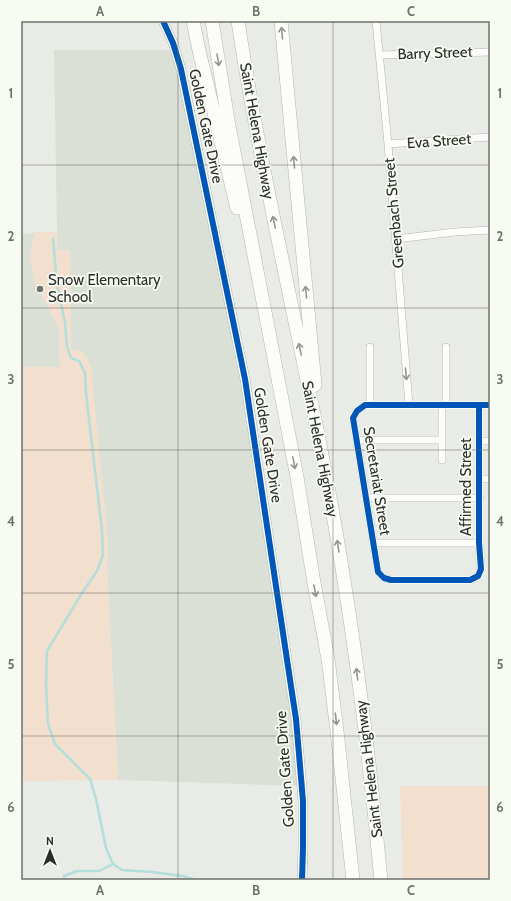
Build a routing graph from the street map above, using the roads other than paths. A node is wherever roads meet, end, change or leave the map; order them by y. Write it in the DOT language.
graph roads {
  1 [pos="163,21"];
  2 [pos="193,21"];
  3 [pos="212,21"];
  4 [pos="238,21"];
  5 [pos="281,21"];
  6 [pos="376,21"];
  7 [pos="490,52"];
  8 [pos="380,55"];
  9 [pos="490,137"];
  10 [pos="388,144"];
  11 [pos="490,230"];
  12 [pos="396,239"];
  13 [pos="370,347"];
  14 [pos="446,347"];
  15 [pos="370,405"];
  16 [pos="409,405"];
  17 [pos="444,405"];
  18 [pos="479,405"];
  19 [pos="490,405"];
  20 [pos="357,440"];
  21 [pos="442,440"];
  22 [pos="480,441"];
  23 [pos="490,441"];
  24 [pos="290,442"];
  25 [pos="322,456"];
  26 [pos="442,460"];
  27 [pos="480,479"];
  28 [pos="490,479"];
  29 [pos="367,498"];
  30 [pos="480,498"];
  31 [pos="374,543"];
  32 [pos="479,543"];
  33 [pos="481,569"];
  34 [pos="302,880"];
  35 [pos="353,880"];
  36 [pos="381,880"];
  1 -- 34 [label="street, Golden Gate Drive"];
  2 -- 24 [label="highway"];
  3 -- 24 [label="highway, Saint Helena Highway, one-way"];
  25 -- 4 [label="highway, Saint Helena Highway, one-way"];
  25 -- 5 [label="highway, one-way"];
  6 -- 8 [label="street, Greenbach Street"];
  7 -- 8 [label="street, Barry Street"];
  8 -- 10 [label="street, Greenbach Street"];
  9 -- 10 [label="street, Eva Street"];
  10 -- 12 [label="street, Greenbach Street"];
  11 -- 12 [label="street"];
  12 -- 16 [label="street, Greenbach Street, one-way"];
  13 -- 15 [label="street"];
  14 -- 17 [label="street"];
  15 -- 16 [label="street, Secretariat Street"];
  15 -- 20 [label="street, Secretariat Street"];
  16 -- 17 [label="street, Secretariat Street"];
  17 -- 18 [label="street, Secretariat Street"];
  17 -- 21 [label="street"];
  18 -- 19 [label="street, Secretariat Street"];
  18 -- 22 [label="street, Affirmed Street"];
  20 -- 21 [label="street"];
  20 -- 29 [label="street, Secretariat Street"];
  21 -- 26 [label="street"];
  22 -- 23 [label="street"];
  22 -- 27 [label="street, Affirmed Street"];
  24 -- 35 [label="highway, Saint Helena Highway, one-way"];
  36 -- 25 [label="highway, Saint Helena Highway, one-way"];
  27 -- 28 [label="street"];
  27 -- 30 [label="street, Affirmed Street"];
  29 -- 30 [label="street"];
  29 -- 31 [label="street, Secretariat Street"];
  30 -- 32 [label="street, Affirmed Street"];
  31 -- 32 [label="street"];
  31 -- 33 [label="street, Secretariat Street"];
  32 -- 33 [label="street, Affirmed Street"];
}
